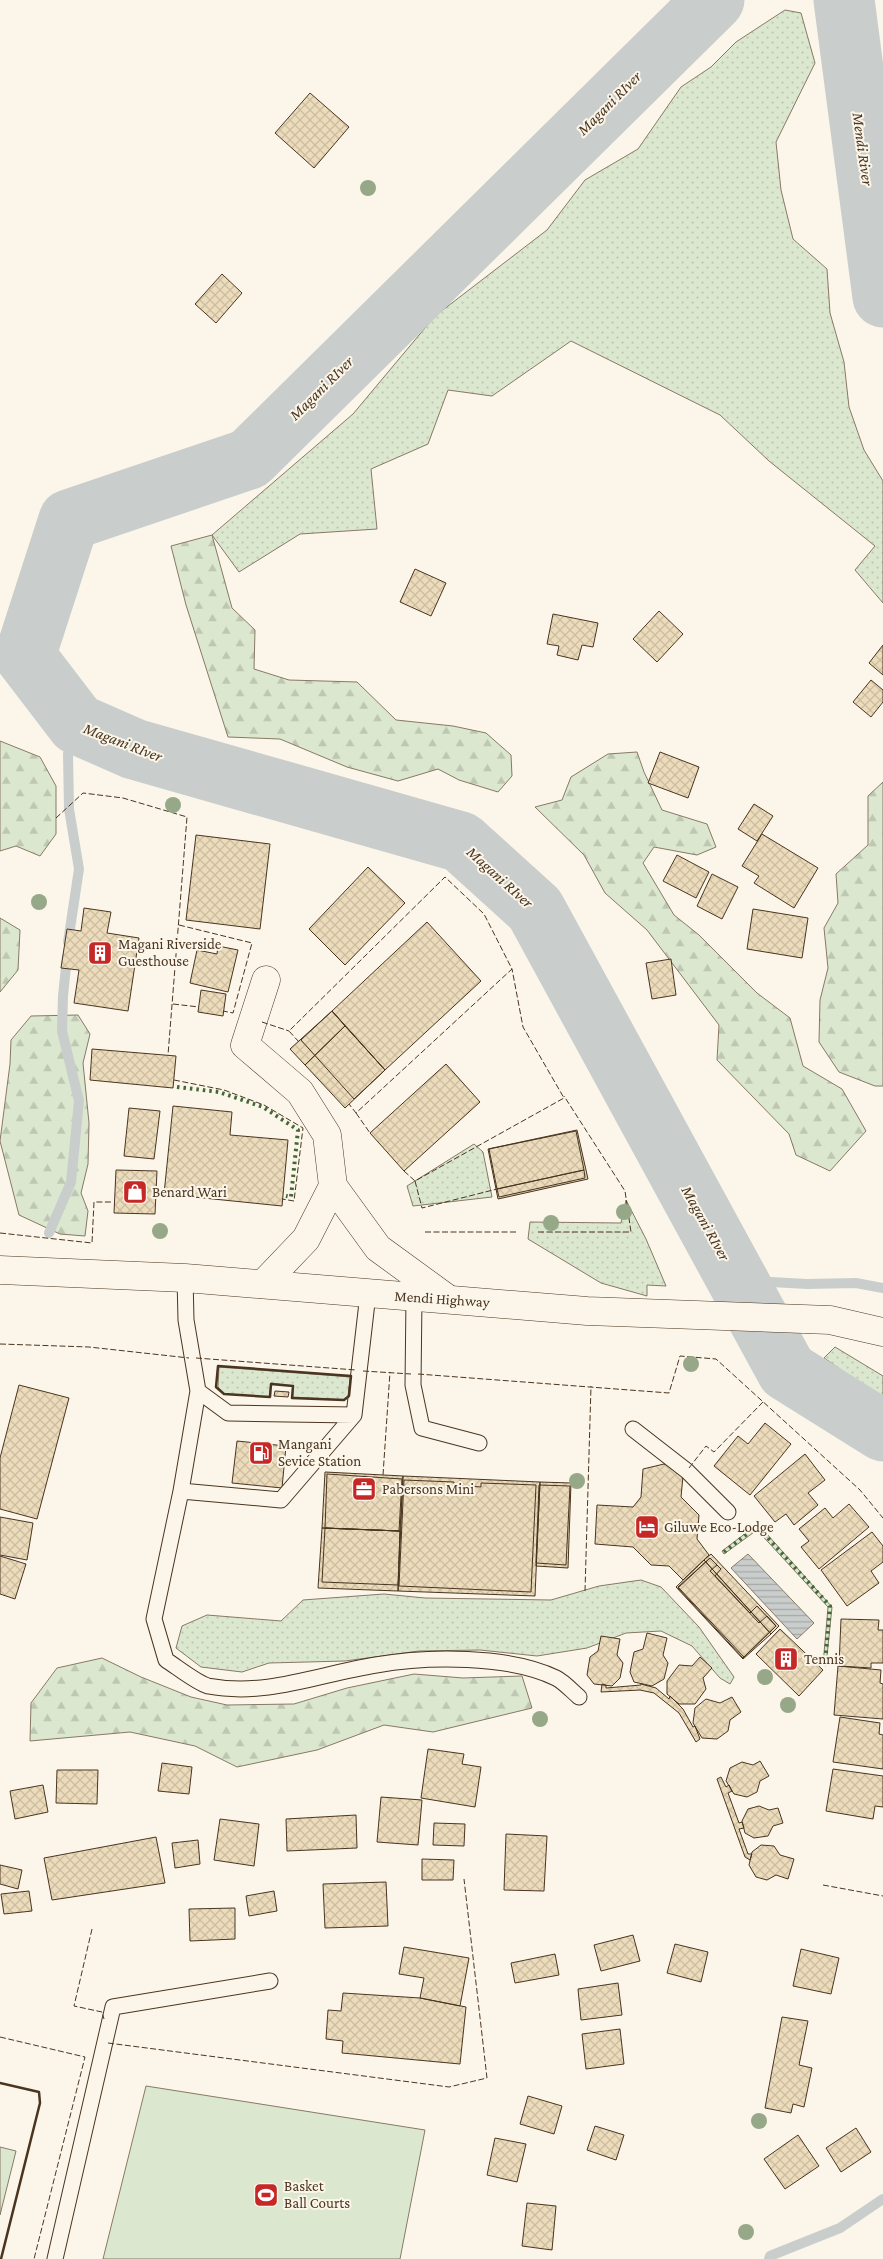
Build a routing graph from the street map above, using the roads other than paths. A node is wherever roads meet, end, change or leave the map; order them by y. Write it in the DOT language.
graph roads {
  1 [pos="266,980"];
  2 [pos="333,1186"];
  3 [pos="0,1270"];
  4 [pos="185,1278"];
  5 [pos="264,1284"];
  6 [pos="368,1294"];
  7 [pos="414,1297"];
  8 [pos="448,1299"];
  9 [pos="883,1332"];
  10 [pos="198,1391"];
  11 [pos="354,1416"];
  12 [pos="633,1429"];
  13 [pos="479,1443"];
  14 [pos="181,1491"];
  15 [pos="728,1512"];
  16 [pos="579,1697"];
  17 [pos="270,1981"];
  18 [pos="55,2259"];
  1 -- 2 [label="main road"];
  2 -- 5 [label="main road"];
  2 -- 8 [label="main road"];
  3 -- 4 [label="main road, Mendi Highway"];
  4 -- 5 [label="main road, Mendi Highway"];
  4 -- 10 [label="lane"];
  5 -- 6 [label="main road, Mendi Highway"];
  6 -- 7 [label="main road, Mendi Highway"];
  6 -- 11 [label="lane"];
  7 -- 8 [label="main road, Mendi Highway"];
  7 -- 13 [label="lane"];
  8 -- 9 [label="main road, Mendi Highway"];
  10 -- 11 [label="lane"];
  10 -- 14 [label="lane"];
  11 -- 14 [label="lane"];
  12 -- 15 [label="lane"];
  14 -- 16 [label="lane"];
  17 -- 18 [label="lane"];
}
